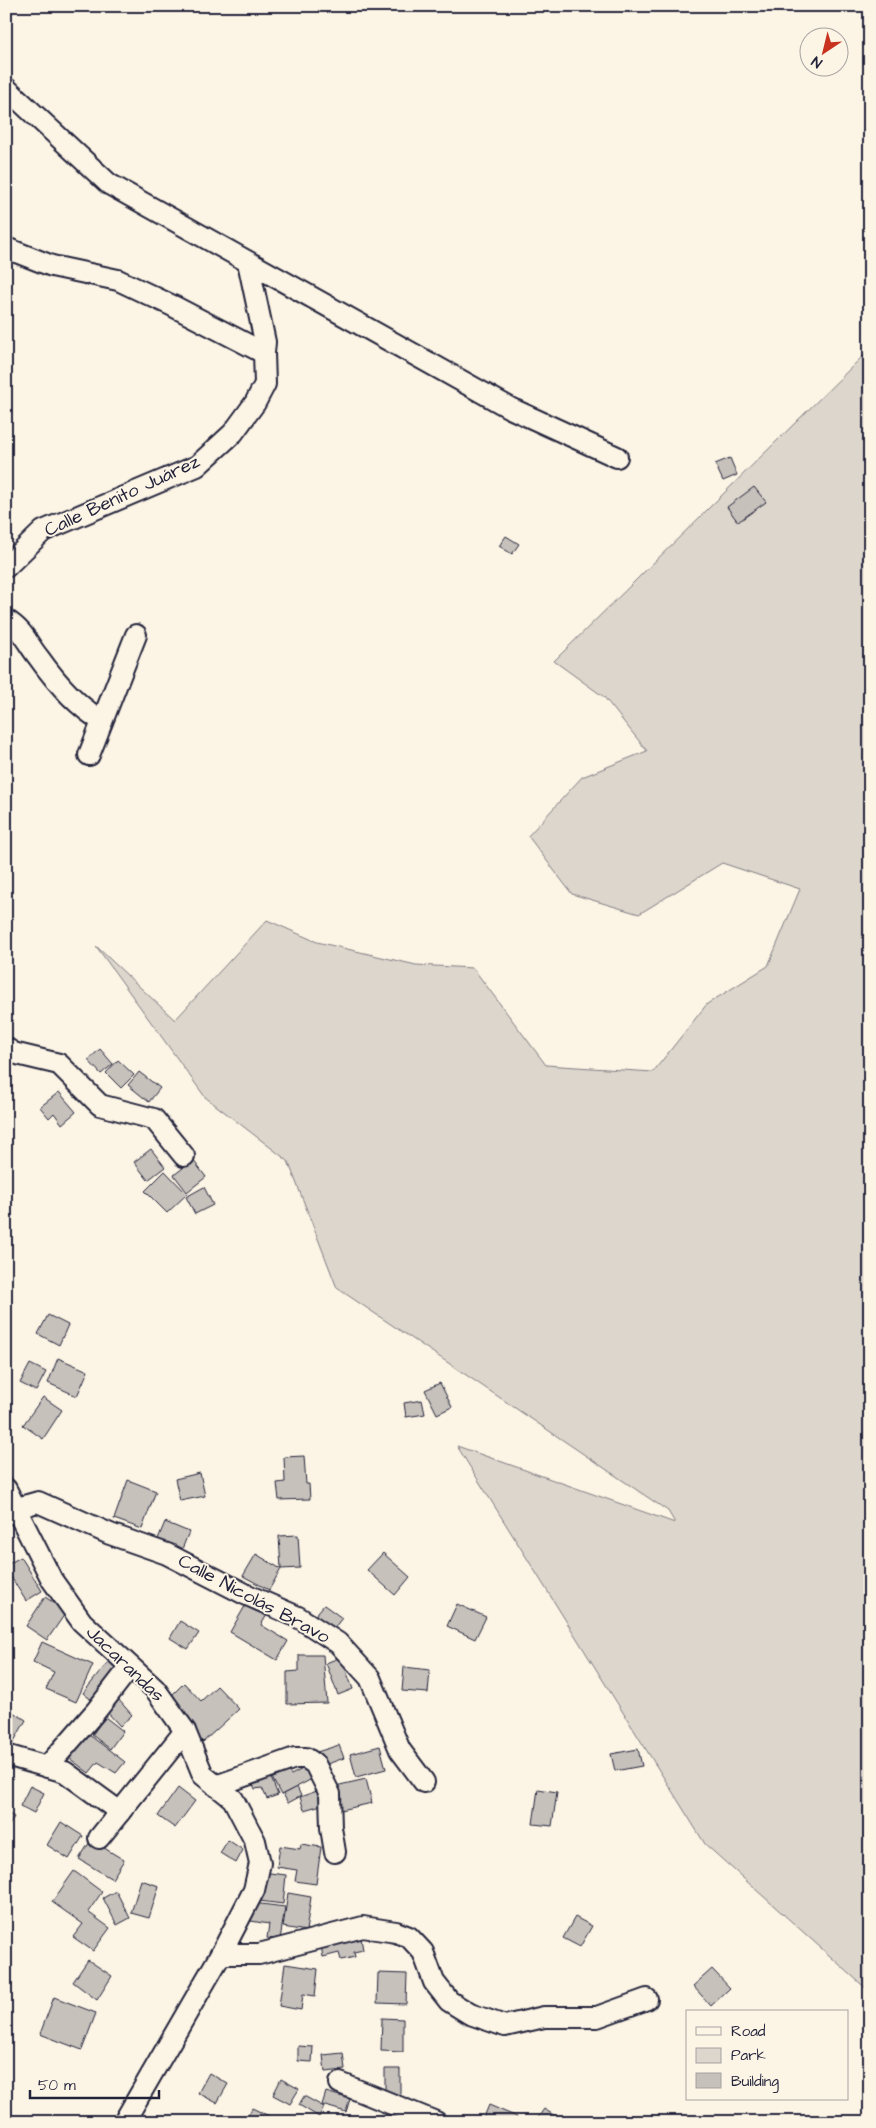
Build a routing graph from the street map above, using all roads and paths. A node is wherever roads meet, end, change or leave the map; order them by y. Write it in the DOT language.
graph roads {
  1 [pos="6,88"];
  2 [pos="6,248"];
  3 [pos="248,262"];
  4 [pos="264,353"];
  5 [pos="617,457"];
  6 [pos="6,567"];
  7 [pos="6,620"];
  8 [pos="136,635"];
  9 [pos="102,721"];
  10 [pos="89,755"];
  11 [pos="6,1048"];
  12 [pos="184,1156"];
  13 [pos="6,1489"];
  14 [pos="12,1511"];
  15 [pos="130,1667"];
  16 [pos="185,1731"];
  17 [pos="6,1755"];
  18 [pos="47,1768"];
  19 [pos="424,1782"];
  20 [pos="216,1786"];
  21 [pos="120,1812"];
  22 [pos="99,1838"];
  23 [pos="335,1852"];
  24 [pos="221,1954"];
  25 [pos="647,1999"];
  26 [pos="340,2083"];
  27 [pos="404,2116"];
  28 [pos="128,2120"];
  29 [pos="436,2122"];
  1 -- 3 [label="street"];
  2 -- 4 [label="street"];
  3 -- 4 [label="street, Calle Benito Juárez"];
  3 -- 5 [label="street"];
  4 -- 6 [label="street, Calle Benito Juárez"];
  7 -- 9 [label="street"];
  8 -- 9 [label="street"];
  9 -- 10 [label="street"];
  11 -- 12 [label="street"];
  13 -- 14 [label="street, Jacarandas"];
  14 -- 15 [label="street, Jacarandas"];
  14 -- 19 [label="street, Calle Nicolás Bravo"];
  15 -- 16 [label="street, Jacarandas"];
  15 -- 18 [label="street"];
  16 -- 20 [label="street, Jacarandas"];
  16 -- 21 [label="street"];
  17 -- 18 [label="street"];
  18 -- 21 [label="street"];
  20 -- 23 [label="street"];
  20 -- 24 [label="street, Jacarandas"];
  21 -- 22 [label="street"];
  24 -- 25 [label="street"];
  24 -- 28 [label="street, Jacarandas"];
  26 -- 27 [label="street"];
  27 -- 29 [label="street"];
}
